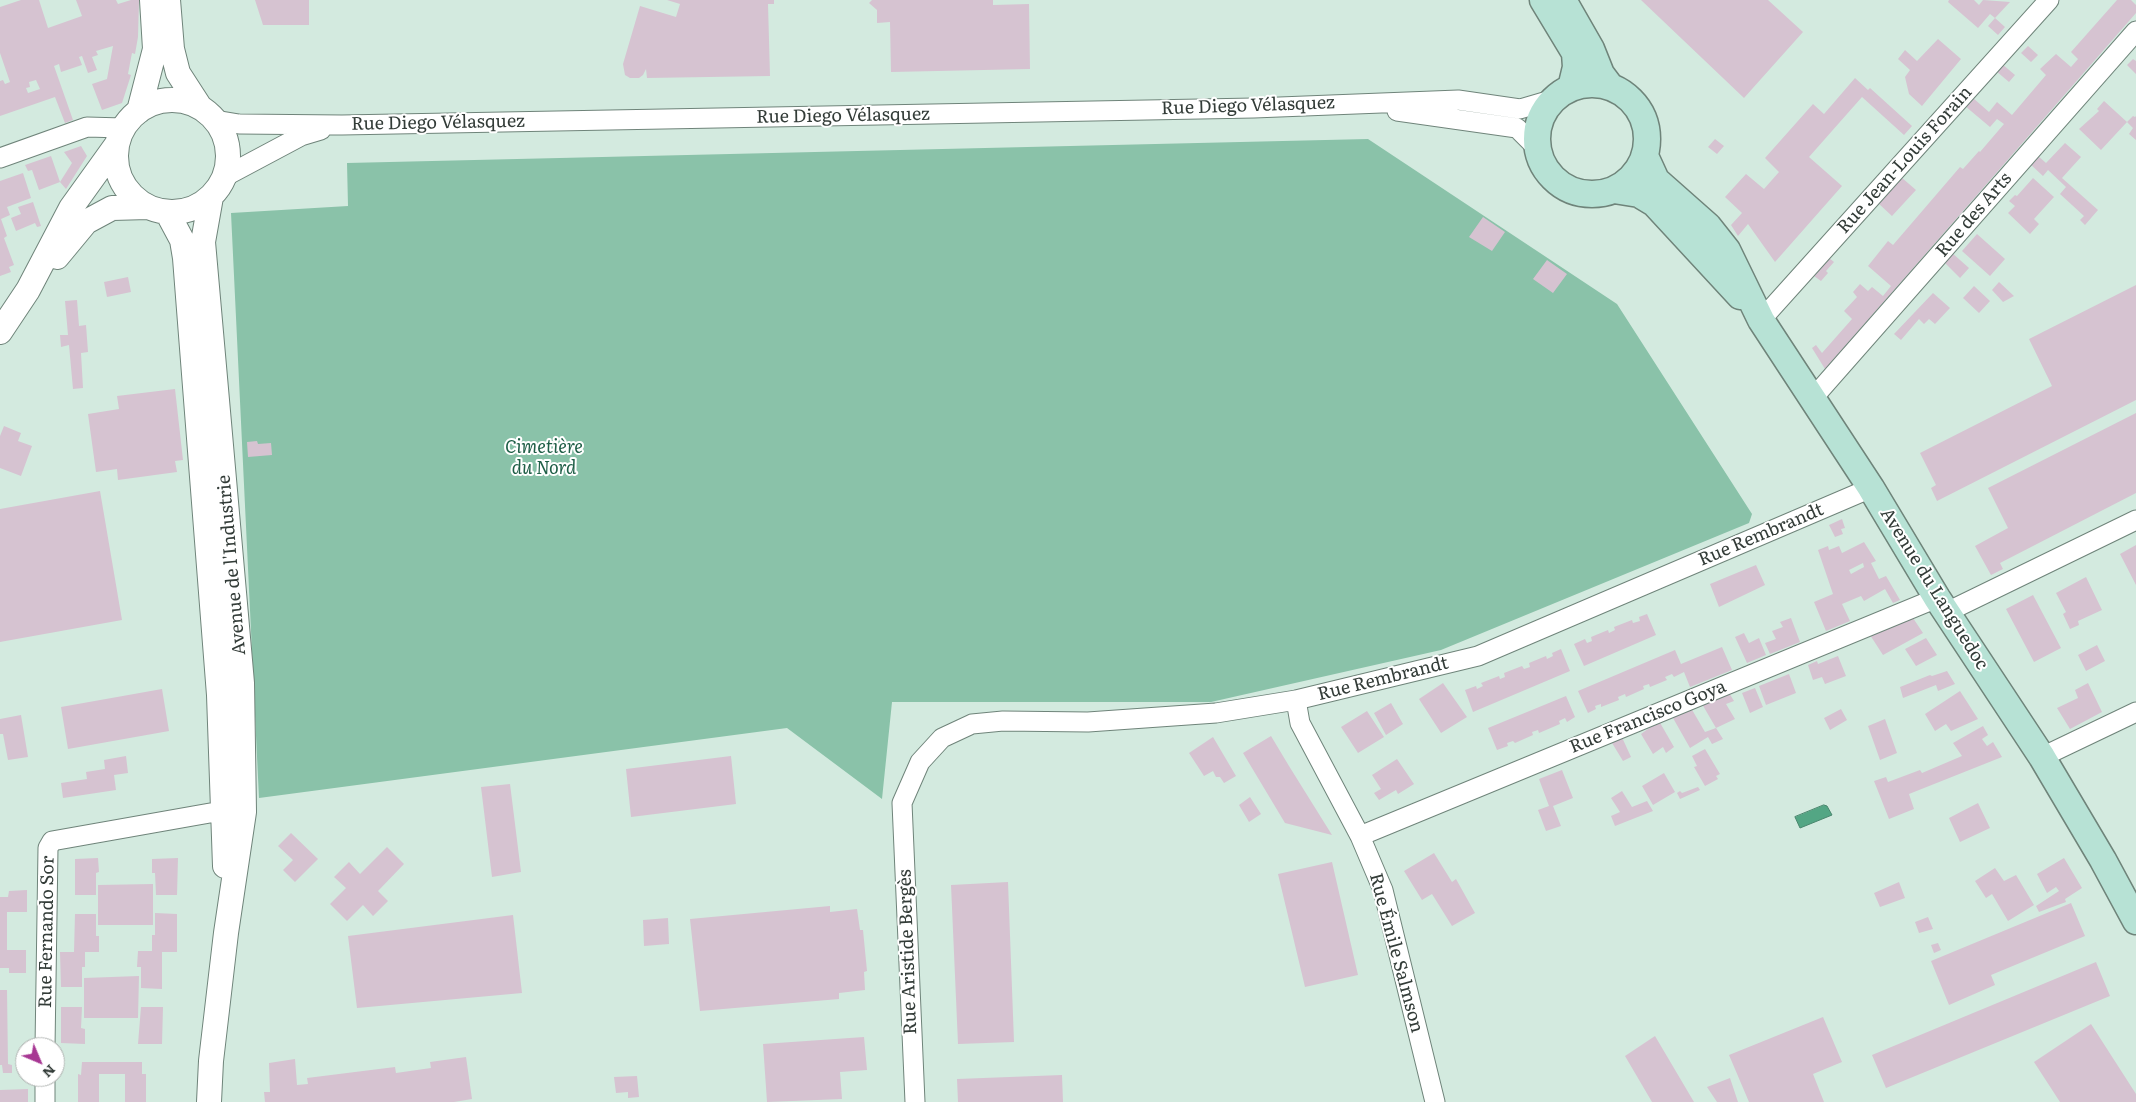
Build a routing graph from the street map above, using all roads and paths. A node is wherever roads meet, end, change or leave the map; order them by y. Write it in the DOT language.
graph roads {
  1 [pos="152,0"];
  2 [pos="168,0"];
  3 [pos="1543,0"];
  4 [pos="1563,0"];
  5 [pos="2049,0"];
  6 [pos="2136,31"];
  7 [pos="1610,86"];
  8 [pos="1563,93"];
  9 [pos="1344,103"];
  10 [pos="139,111"];
  11 [pos="208,113"];
  12 [pos="342,125"];
  13 [pos="120,136"];
  14 [pos="1538,149"];
  15 [pos="1645,156"];
  16 [pos="0,158"];
  17 [pos="224,177"];
  18 [pos="1614,190"];
  19 [pos="211,196"];
  20 [pos="157,209"];
  21 [pos="28,290"];
  22 [pos="1761,320"];
  23 [pos="0,332"];
  24 [pos="1812,398"];
  25 [pos="1871,488"];
  26 [pos="2136,520"];
  27 [pos="224,602"];
  28 [pos="1942,605"];
  29 [pos="1296,700"];
  30 [pos="2136,712"];
  31 [pos="2042,757"];
  32 [pos="902,802"];
  33 [pos="234,813"];
  34 [pos="1360,836"];
  35 [pos="2103,860"];
  36 [pos="2136,899"];
  37 [pos="2136,921"];
  38 [pos="45,1037"];
  39 [pos="45,1087"];
  40 [pos="45,1102"];
  41 [pos="209,1102"];
  42 [pos="915,1102"];
  43 [pos="1435,1102"];
  1 -- 10 [label="street"];
  2 -- 11 [label="street"];
  3 -- 8 [label="main road"];
  4 -- 7 [label="main road"];
  5 -- 22 [label="street, Rue Jean-Louis Forain"];
  6 -- 24 [label="street, Rue des Arts"];
  7 -- 8 [label="main road"];
  7 -- 15 [label="main road"];
  8 -- 9 [label="street, Rue Diego Vélasquez"];
  8 -- 14 [label="main road"];
  9 -- 12 [label="street, Rue Diego Vélasquez"];
  9 -- 14 [label="street, Rue Diego Vélasquez"];
  10 -- 11 [label="street"];
  10 -- 13 [label="street"];
  11 -- 12 [label="street, Rue Diego Vélasquez"];
  11 -- 17 [label="street"];
  12 -- 17 [label="street, Rue Diego Vélasquez"];
  13 -- 16 [label="street"];
  13 -- 20 [label="street"];
  13 -- 21 [label="street"];
  14 -- 18 [label="main road"];
  15 -- 18 [label="main road"];
  15 -- 22 [label="main road, Avenue du Languedoc"];
  17 -- 19 [label="street"];
  18 -- 22 [label="main road, Avenue du Languedoc"];
  19 -- 20 [label="street"];
  19 -- 27 [label="street, Avenue de l'Industrie"];
  20 -- 21 [label="street"];
  20 -- 27 [label="street, Avenue de l'Industrie"];
  21 -- 23 [label="street"];
  22 -- 24 [label="main road, Avenue du Languedoc"];
  24 -- 25 [label="main road, Avenue du Languedoc"];
  25 -- 28 [label="main road, Avenue du Languedoc"];
  25 -- 29 [label="street, Rue Rembrandt"];
  26 -- 28 [label="street, Rue Francisco Goya"];
  27 -- 33 [label="street, Avenue de l'Industrie"];
  28 -- 31 [label="main road, Avenue du Languedoc"];
  28 -- 34 [label="street, Rue Francisco Goya"];
  29 -- 32 [label="street, Rue Rembrandt"];
  29 -- 34 [label="street, Rue Émile Salmson"];
  30 -- 31 [label="street"];
  31 -- 35 [label="main road, Avenue du Languedoc"];
  32 -- 42 [label="street, Rue Aristide Bergès"];
  33 -- 38 [label="street, Rue Fernando Sor"];
  33 -- 41 [label="street, Avenue de l'Industrie"];
  34 -- 43 [label="street, Rue Émile Salmson"];
  35 -- 36 [label="main road, Avenue du Languedoc"];
  35 -- 37 [label="main road, Avenue du Languedoc"];
  39 -- 40 [label="street"];
}
